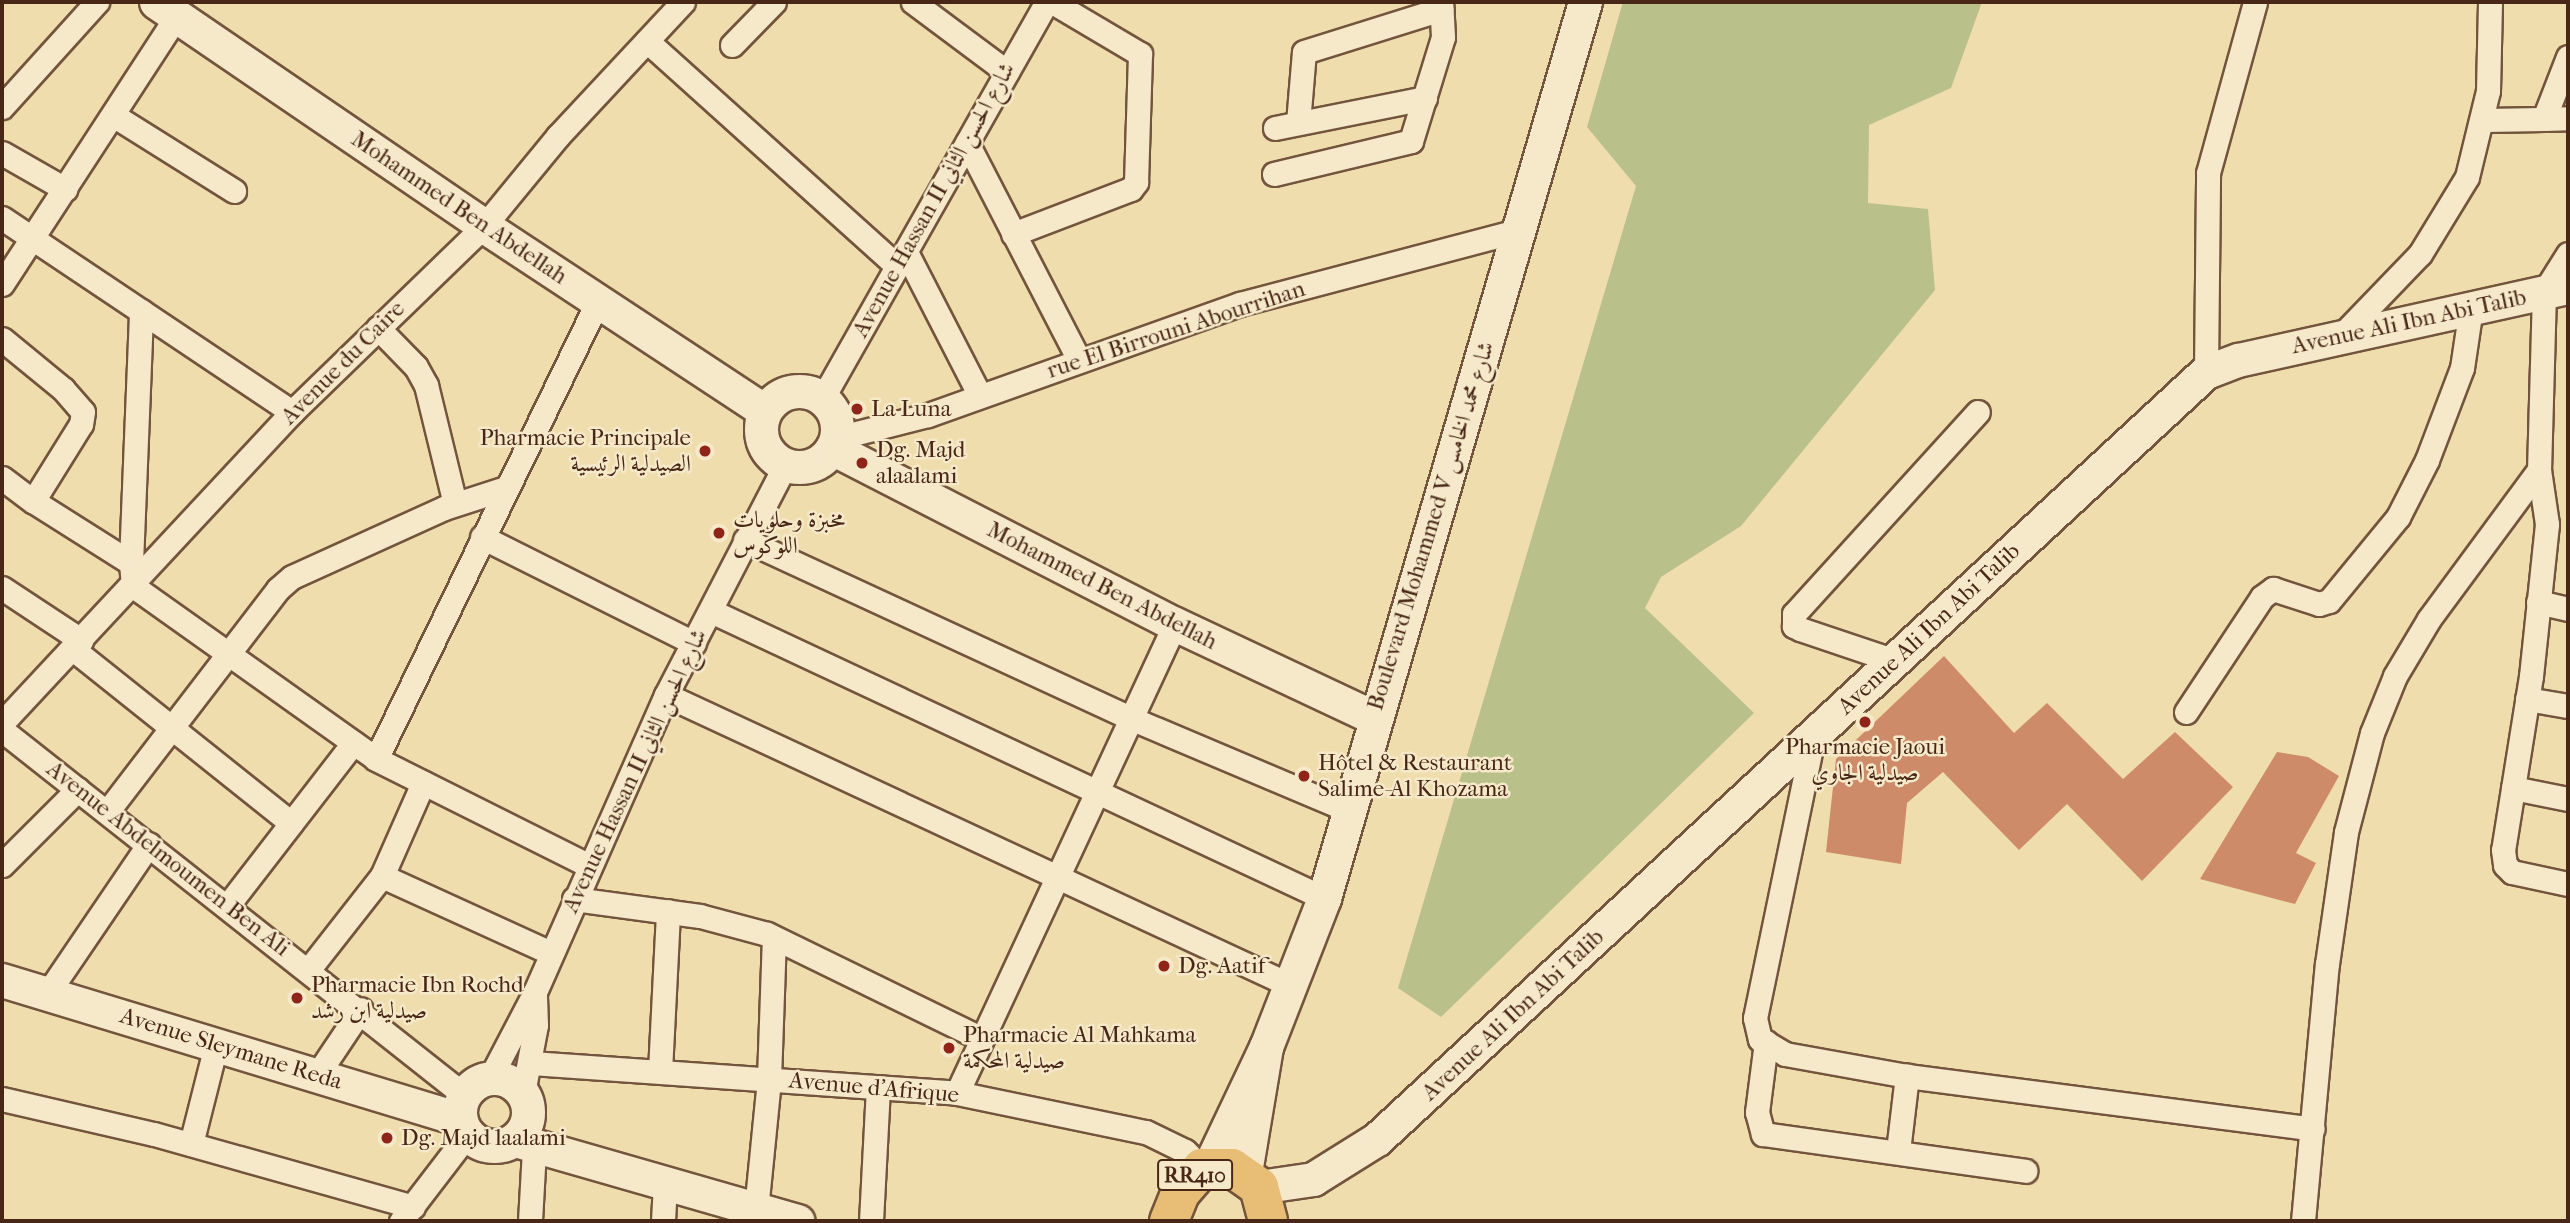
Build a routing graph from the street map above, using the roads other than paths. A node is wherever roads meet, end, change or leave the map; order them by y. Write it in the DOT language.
graph roads {
  1 [pos="97,2"];
  2 [pos="683,2"];
  3 [pos="774,2"];
  4 [pos="913,2"];
  5 [pos="1049,2"];
  6 [pos="1585,2"];
  7 [pos="2255,2"];
  8 [pos="2490,2"];
  9 [pos="1441,5"];
  10 [pos="166,9"];
  11 [pos="647,41"];
  12 [pos="732,45"];
  13 [pos="2568,57"];
  14 [pos="1007,72"];
  15 [pos="1425,98"];
  16 [pos="2,107"];
  17 [pos="113,115"];
  18 [pos="2568,118"];
  19 [pos="2544,119"];
  20 [pos="2484,120"];
  21 [pos="1298,123"];
  22 [pos="1275,128"];
  23 [pos="967,143"];
  24 [pos="2,153"];
  25 [pos="1274,174"];
  26 [pos="65,189"];
  27 [pos="234,191"];
  28 [pos="2,218"];
  29 [pos="484,226"];
  30 [pos="1517,231"];
  31 [pos="1013,234"];
  32 [pos="32,239"];
  33 [pos="2568,254"];
  34 [pos="902,259"];
  35 [pos="2,284"];
  36 [pos="2556,289"];
  37 [pos="598,301"];
  38 [pos="2471,308"];
  39 [pos="141,311"];
  40 [pos="378,328"];
  41 [pos="2340,337"];
  42 [pos="2,339"];
  43 [pos="1079,360"];
  44 [pos="2206,372"];
  45 [pos="980,396"];
  46 [pos="822,399"];
  47 [pos="765,411"];
  48 [pos="292,412"];
  49 [pos="1978,412"];
  50 [pos="834,443"];
  51 [pos="785,465"];
  52 [pos="2539,470"];
  53 [pos="2,478"];
  54 [pos="506,488"];
  55 [pos="33,501"];
  56 [pos="456,504"];
  57 [pos="2568,515"];
  58 [pos="2547,524"];
  59 [pos="482,537"];
  60 [pos="745,540"];
  61 [pos="132,575"];
  62 [pos="2,588"];
  63 [pos="2538,603"];
  64 [pos="2568,609"];
  65 [pos="711,611"];
  66 [pos="1175,624"];
  67 [pos="694,643"];
  68 [pos="77,645"];
  69 [pos="226,654"];
  70 [pos="1895,661"];
  71 [pos="666,695"];
  72 [pos="2527,699"];
  73 [pos="2568,706"];
  74 [pos="2186,712"];
  75 [pos="1373,717"];
  76 [pos="1130,718"];
  77 [pos="2,723"];
  78 [pos="171,727"];
  79 [pos="2,730"];
  80 [pos="1813,738"];
  81 [pos="353,743"];
  82 [pos="376,759"];
  83 [pos="423,783"];
  84 [pos="2513,788"];
  85 [pos="78,789"];
  86 [pos="1098,789"];
  87 [pos="2568,799"];
  88 [pos="1350,811"];
  89 [pos="107,812"];
  90 [pos="291,823"];
  91 [pos="149,844"];
  92 [pos="2,865"];
  93 [pos="588,865"];
  94 [pos="382,876"];
  95 [pos="1055,877"];
  96 [pos="2568,884"];
  97 [pos="1324,898"];
  98 [pos="574,899"];
  99 [pos="228,905"];
  100 [pos="668,911"];
  101 [pos="774,937"];
  102 [pos="551,953"];
  103 [pos="309,969"];
  104 [pos="2,980"];
  105 [pos="1290,985"];
  106 [pos="535,992"];
  107 [pos="47,994"];
  108 [pos="361,1009"];
  109 [pos="982,1039"];
  110 [pos="1766,1042"];
  111 [pos="216,1045"];
  112 [pos="660,1070"];
  113 [pos="317,1075"];
  114 [pos="1907,1076"];
  115 [pos="527,1078"];
  116 [pos="769,1079"];
  117 [pos="878,1087"];
  118 [pos="957,1093"];
  119 [pos="2,1098"];
  120 [pos="470,1106"];
  121 [pos="2313,1129"];
  122 [pos="191,1144"];
  123 [pos="525,1144"];
  124 [pos="1898,1151"];
  125 [pos="2025,1171"];
  126 [pos="665,1185"];
  127 [pos="1242,1189"];
  128 [pos="407,1214"];
  129 [pos="773,1216"];
  130 [pos="530,1221"];
  131 [pos="663,1221"];
  132 [pos="871,1221"];
  133 [pos="1168,1221"];
  134 [pos="2303,1221"];
  1 -- 16 [label="street"];
  2 -- 11 [label="street, Avenue du Caire"];
  3 -- 12 [label="street"];
  4 -- 14 [label="street"];
  5 -- 14 [label="street, Avenue Hassan II شارع الحسن الثاني"];
  5 -- 31 [label="street"];
  6 -- 30 [label="street, Boulevard Mohammed V شارع محمد الخامس"];
  7 -- 44 [label="street"];
  8 -- 20 [label="street"];
  9 -- 15 [label="street"];
  9 -- 21 [label="street"];
  10 -- 17 [label="street"];
  10 -- 29 [label="street, Mohammed Ben Abdellah"];
  11 -- 29 [label="street, Avenue du Caire"];
  11 -- 34 [label="street"];
  13 -- 19 [label="street"];
  14 -- 23 [label="street, Avenue Hassan II شارع الحسن الثاني"];
  15 -- 21 [label="street"];
  15 -- 25 [label="street"];
  17 -- 26 [label="street"];
  17 -- 27 [label="street"];
  18 -- 19 [label="street"];
  19 -- 20 [label="street"];
  20 -- 41 [label="street"];
  21 -- 22 [label="street"];
  23 -- 31 [label="street"];
  23 -- 34 [label="street, Avenue Hassan II شارع الحسن الثاني"];
  24 -- 26 [label="street"];
  26 -- 32 [label="street"];
  28 -- 32 [label="street"];
  29 -- 37 [label="street, Mohammed Ben Abdellah"];
  29 -- 40 [label="street, Avenue du Caire"];
  30 -- 43 [label="street, rue El Birrouni Abourrihan"];
  30 -- 75 [label="street, Boulevard Mohammed V شارع محمد الخامس"];
  31 -- 43 [label="street"];
  32 -- 35 [label="street"];
  32 -- 39 [label="street"];
  33 -- 36 [label="street"];
  34 -- 45 [label="street"];
  34 -- 46 [label="street, Avenue Hassan II شارع الحسن الثاني"];
  36 -- 38 [label="street, Avenue Ali Ibn Abi Talib / RR410"];
  36 -- 52 [label="street"];
  37 -- 47 [label="street, Mohammed Ben Abdellah"];
  37 -- 54 [label="street"];
  38 -- 41 [label="street, Avenue Ali Ibn Abi Talib / RR410"];
  38 -- 74 [label="street"];
  39 -- 48 [label="street"];
  39 -- 61 [label="street"];
  40 -- 48 [label="street, Avenue du Caire"];
  40 -- 56 [label="street"];
  41 -- 44 [label="street, Avenue Ali Ibn Abi Talib / RR410"];
  42 -- 55 [label="street"];
  43 -- 45 [label="street, rue El Birrouni Abourrihan"];
  44 -- 70 [label="street, Avenue Ali Ibn Abi Talib / RR410"];
  45 -- 50 [label="street, rue El Birrouni Abourrihan"];
  46 -- 47 [label="street"];
  46 -- 50 [label="street"];
  47 -- 51 [label="street"];
  48 -- 61 [label="street, Avenue du Caire"];
  49 -- 70 [label="street"];
  50 -- 51 [label="street"];
  50 -- 66 [label="street, Mohammed Ben Abdellah"];
  51 -- 60 [label="street, Avenue Hassan II شارع الحسن الثاني"];
  52 -- 58 [label="street"];
  52 -- 121 [label="street"];
  53 -- 55 [label="street"];
  54 -- 56 [label="street"];
  54 -- 59 [label="street"];
  55 -- 61 [label="street"];
  56 -- 69 [label="street"];
  57 -- 58 [label="street"];
  58 -- 63 [label="street"];
  59 -- 67 [label="street"];
  59 -- 82 [label="street"];
  60 -- 65 [label="street, Avenue Hassan II شارع الحسن الثاني"];
  60 -- 76 [label="street"];
  61 -- 68 [label="street, Avenue du Caire"];
  61 -- 69 [label="street"];
  62 -- 68 [label="street"];
  63 -- 64 [label="street"];
  63 -- 72 [label="street"];
  65 -- 67 [label="street, Avenue Hassan II شارع الحسن الثاني"];
  65 -- 86 [label="street"];
  66 -- 75 [label="street, Mohammed Ben Abdellah"];
  66 -- 76 [label="street"];
  67 -- 71 [label="street, Avenue Hassan II شارع الحسن الثاني"];
  68 -- 77 [label="street, Avenue du Caire"];
  68 -- 78 [label="street"];
  69 -- 78 [label="street"];
  69 -- 81 [label="street"];
  70 -- 80 [label="street, Avenue Ali Ibn Abi Talib / RR410"];
  71 -- 93 [label="street, Avenue Hassan II شارع الحسن الثاني"];
  71 -- 95 [label="street"];
  72 -- 73 [label="street"];
  72 -- 84 [label="street"];
  75 -- 88 [label="street, Boulevard Mohammed V شارع محمد الخامس"];
  76 -- 86 [label="street"];
  76 -- 88 [label="street"];
  78 -- 89 [label="street"];
  78 -- 90 [label="street"];
  79 -- 85 [label="street, Avenue Abdelmoumen Ben Ali"];
  80 -- 110 [label="street"];
  80 -- 127 [label="street, Avenue Ali Ibn Abi Talib / RR410"];
  81 -- 82 [label="street"];
  81 -- 90 [label="street"];
  82 -- 83 [label="street"];
  83 -- 93 [label="street"];
  83 -- 94 [label="street"];
  84 -- 87 [label="street"];
  84 -- 96 [label="street"];
  85 -- 89 [label="street, Avenue Abdelmoumen Ben Ali"];
  85 -- 92 [label="street"];
  86 -- 95 [label="street"];
  86 -- 97 [label="street"];
  88 -- 97 [label="street, Boulevard Mohammed V شارع محمد الخامس"];
  89 -- 91 [label="street, Avenue Abdelmoumen Ben Ali"];
  90 -- 99 [label="street"];
  91 -- 99 [label="street, Avenue Abdelmoumen Ben Ali"];
  91 -- 107 [label="street"];
  93 -- 98 [label="street, Avenue Hassan II شارع الحسن الثاني"];
  94 -- 102 [label="street"];
  94 -- 103 [label="street"];
  95 -- 105 [label="street"];
  95 -- 109 [label="street"];
  97 -- 105 [label="street, Boulevard Mohammed V شارع محمد الخامس"];
  98 -- 100 [label="street"];
  98 -- 102 [label="street, Avenue Hassan II شارع الحسن الثاني"];
  99 -- 103 [label="street, Avenue Abdelmoumen Ben Ali"];
  100 -- 101 [label="street"];
  100 -- 112 [label="street"];
  101 -- 109 [label="street"];
  101 -- 116 [label="street"];
  102 -- 106 [label="street, Avenue Hassan II شارع الحسن الثاني"];
  103 -- 108 [label="street, Avenue Abdelmoumen Ben Ali"];
  104 -- 107 [label="street, Avenue Sleymane Reda"];
  105 -- 127 [label="street, Boulevard Mohammed V شارع محمد الخامس"];
  106 -- 115 [label="street"];
  106 -- 120 [label="street, Avenue Hassan II شارع الحسن الثاني"];
  107 -- 111 [label="street, Avenue Sleymane Reda"];
  108 -- 113 [label="street"];
  108 -- 120 [label="street, Avenue Abdelmoumen Ben Ali"];
  109 -- 118 [label="street"];
  110 -- 114 [label="street"];
  110 -- 124 [label="street"];
  111 -- 113 [label="street, Avenue Sleymane Reda"];
  111 -- 122 [label="street"];
  112 -- 115 [label="street, Avenue d'Afrique"];
  112 -- 116 [label="street, Avenue d'Afrique"];
  113 -- 120 [label="street, Avenue Sleymane Reda"];
  114 -- 121 [label="street"];
  114 -- 124 [label="street"];
  115 -- 120 [label="street, Avenue Abdelmoumen Ben Ali"];
  115 -- 123 [label="street"];
  116 -- 117 [label="street, Avenue d'Afrique"];
  116 -- 129 [label="street"];
  117 -- 118 [label="street, Avenue d'Afrique"];
  117 -- 132 [label="street"];
  118 -- 127 [label="street, Avenue d'Afrique"];
  119 -- 122 [label="street"];
  120 -- 123 [label="street, Avenue Abdelmoumen Ben Ali"];
  120 -- 128 [label="street, Avenue Hassan II شارع الحسن الثاني"];
  121 -- 134 [label="street"];
  122 -- 128 [label="street"];
  123 -- 126 [label="street, Avenue Abdelmoumen Ben Ali"];
  123 -- 130 [label="street"];
  124 -- 125 [label="street"];
  126 -- 129 [label="street, Avenue Abdelmoumen Ben Ali"];
  126 -- 131 [label="street"];
  127 -- 133 [label="highway, RR410"];
}
